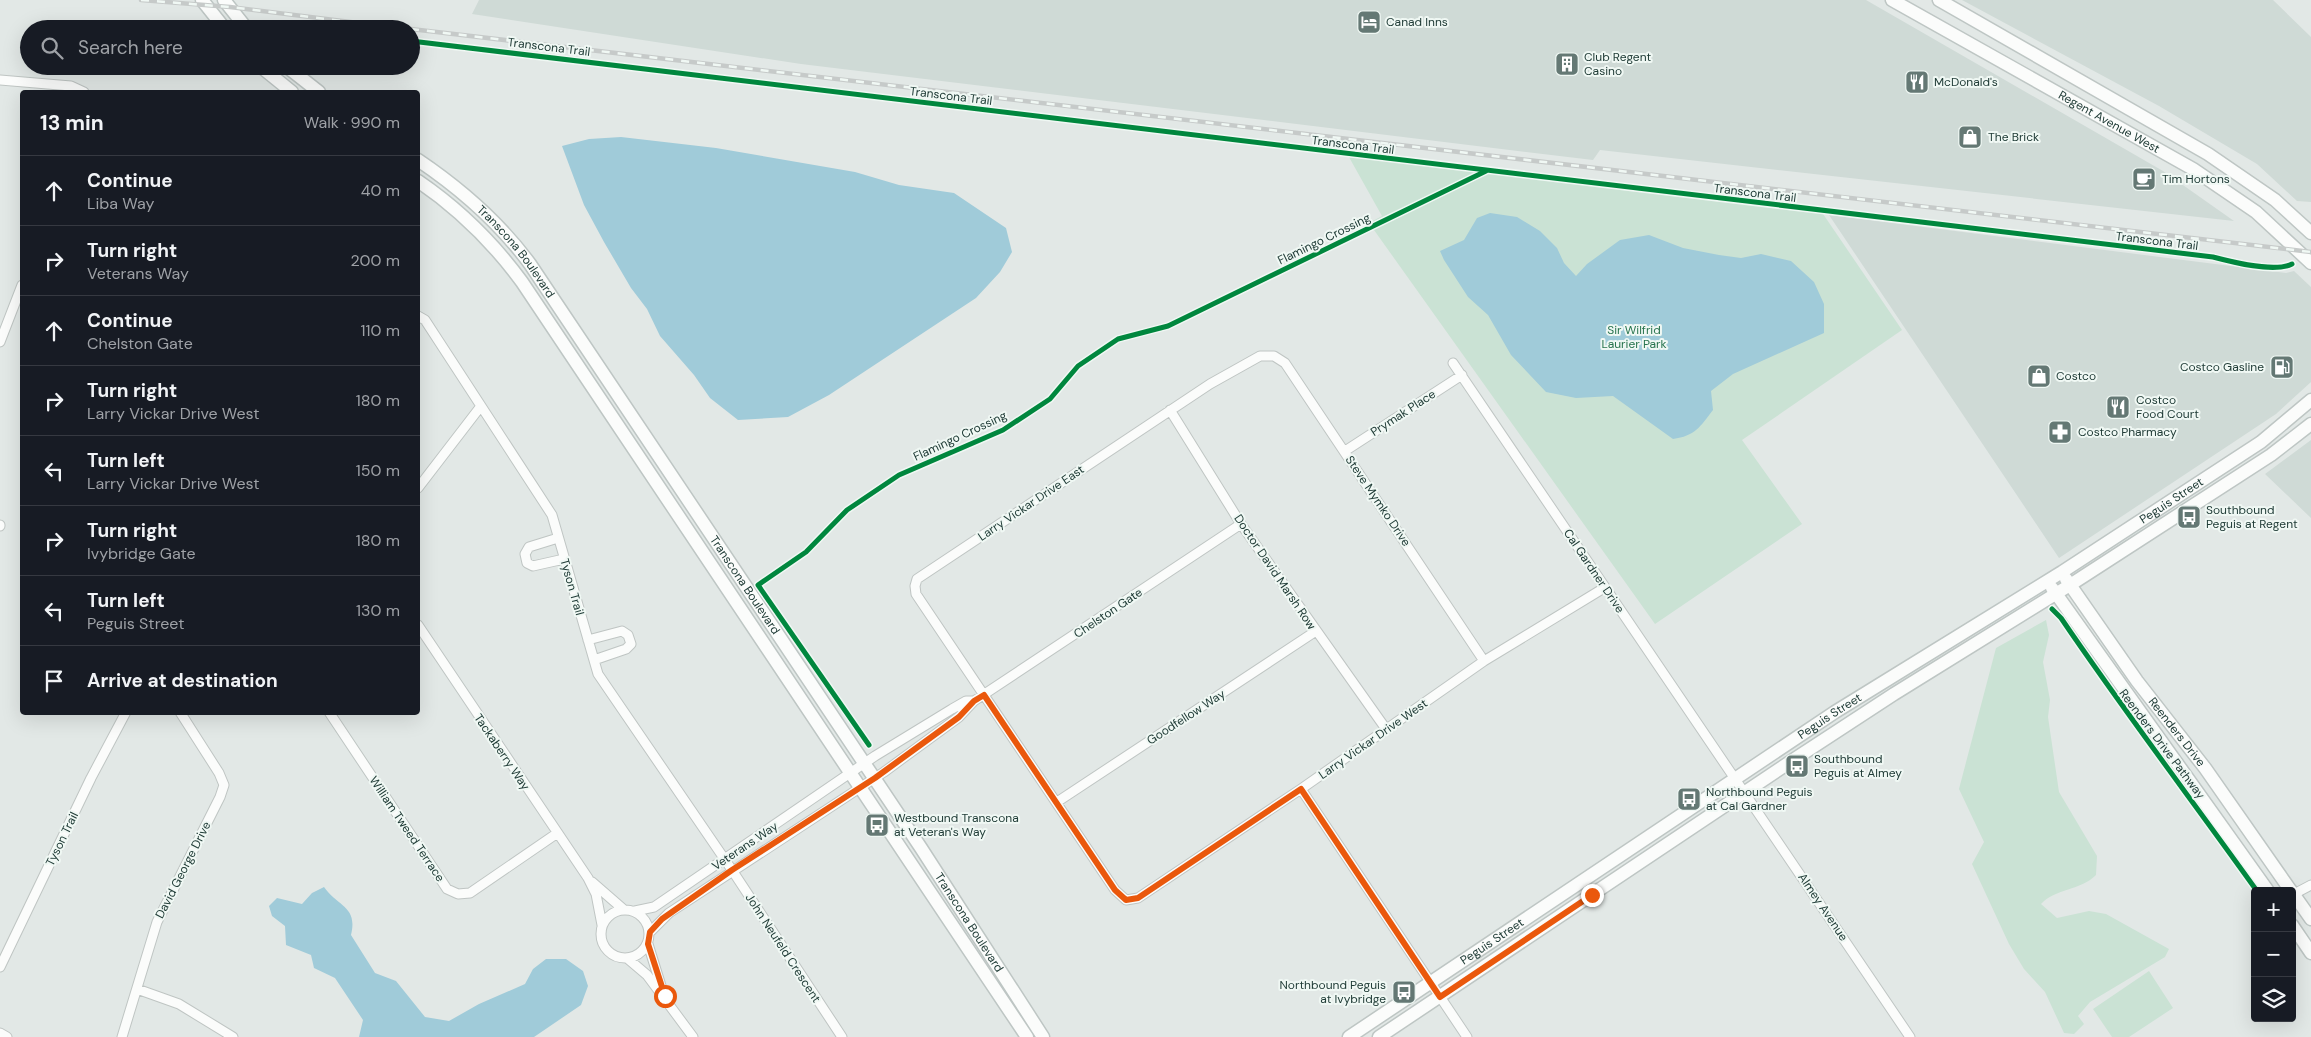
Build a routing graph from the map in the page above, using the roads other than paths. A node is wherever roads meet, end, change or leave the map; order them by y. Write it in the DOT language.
graph roads {
  1 [pos="202,0"];
  2 [pos="224,0"];
  3 [pos="1894,0"];
  4 [pos="1939,0"];
  5 [pos="218,20"];
  6 [pos="240,20"];
  7 [pos="271,75"];
  8 [pos="298,75"];
  9 [pos="0,80"];
  10 [pos="80,90"];
  11 [pos="290,90"];
  12 [pos="317,90"];
  13 [pos="2120,104"];
  14 [pos="2111,123"];
  15 [pos="420,161"];
  16 [pos="420,183"];
  17 [pos="2311,233"];
  18 [pos="2311,263"];
  19 [pos="20,290"];
  20 [pos="420,317"];
  21 [pos="0,342"];
  22 [pos="1260,356"];
  23 [pos="1453,363"];
  24 [pos="1462,375"];
  25 [pos="2311,400"];
  26 [pos="481,406"];
  27 [pos="1170,410"];
  28 [pos="2311,424"];
  29 [pos="1345,451"];
  30 [pos="420,485"];
  31 [pos="1241,524"];
  32 [pos="558,538"];
  33 [pos="564,559"];
  34 [pos="2062,572"];
  35 [pos="2046,580"];
  36 [pos="2070,586"];
  37 [pos="1604,588"];
  38 [pos="2056,594"];
  39 [pos="420,629"];
  40 [pos="1316,631"];
  41 [pos="588,640"];
  42 [pos="594,660"];
  43 [pos="1484,661"];
  44 [pos="984,695"];
  45 [pos="974,701"];
  46 [pos="124,715"];
  47 [pos="182,715"];
  48 [pos="331,715"];
  49 [pos="1386,729"];
  50 [pos="864,763"];
  51 [pos="850,773"];
  52 [pos="875,778"];
  53 [pos="1737,778"];
  54 [pos="860,788"];
  55 [pos="1301,789"];
  56 [pos="1746,792"];
  57 [pos="1057,802"];
  58 [pos="556,834"];
  59 [pos="725,860"];
  60 [pos="732,870"];
  61 [pos="588,878"];
  62 [pos="2311,885"];
  63 [pos="2265,887"];
  64 [pos="2287,887"];
  65 [pos="2296,892"];
  66 [pos="2296,899"];
  67 [pos="623,909"];
  68 [pos="636,911"];
  69 [pos="2311,919"];
  70 [pos="602,925"];
  71 [pos="2296,931"];
  72 [pos="650,932"];
  73 [pos="648,944"];
  74 [pos="2311,953"];
  75 [pos="627,958"];
  76 [pos="0,967"];
  77 [pos="1429,982"];
  78 [pos="137,989"];
  79 [pos="665,996"];
  80 [pos="1440,997"];
  81 [pos="0,1033"];
  82 [pos="7,1037"];
  83 [pos="122,1037"];
  84 [pos="233,1037"];
  85 [pos="693,1037"];
  86 [pos="842,1037"];
  87 [pos="1027,1037"];
  88 [pos="1043,1037"];
  89 [pos="1349,1037"];
  90 [pos="1379,1037"];
  91 [pos="1467,1037"];
  92 [pos="1910,1037"];
  1 -- 5 [label="street"];
  2 -- 6 [label="street"];
  3 -- 14 [label="street, Regent Avenue West"];
  4 -- 13 [label="street, Regent Avenue West"];
  7 -- 11 [label="street"];
  8 -- 12 [label="street"];
  9 -- 10 [label="street"];
  13 -- 14 [label="street"];
  13 -- 17 [label="street, Regent Avenue West"];
  14 -- 18 [label="street, Regent Avenue West"];
  15 -- 50 [label="street, Transcona Boulevard"];
  16 -- 51 [label="street, Transcona Boulevard"];
  19 -- 21 [label="street"];
  20 -- 26 [label="street, Tyson Trail"];
  22 -- 27 [label="street, Larry Vickar Drive East"];
  22 -- 29 [label="street, Steve Mymko Drive"];
  23 -- 24 [label="street, Cal Gardner Drive"];
  24 -- 29 [label="street, Prymak Place"];
  24 -- 37 [label="street, Cal Gardner Drive"];
  25 -- 34 [label="street, Peguis Street"];
  26 -- 30 [label="street"];
  26 -- 32 [label="street, Tyson Trail"];
  27 -- 31 [label="street, Doctor David Marsh Row"];
  27 -- 44 [label="street, Larry Vickar Drive East"];
  28 -- 36 [label="street, Peguis Street"];
  29 -- 43 [label="street, Steve Mymko Drive"];
  31 -- 40 [label="street, Doctor David Marsh Row"];
  31 -- 44 [label="street, Chelston Gate"];
  32 -- 33 [label="street, Tyson Trail"];
  32 -- 33 [label="street"];
  33 -- 41 [label="street, Tyson Trail"];
  34 -- 35 [label="street, Peguis Street"];
  34 -- 36 [label="street, Reenders Drive"];
  35 -- 38 [label="street, Reenders Drive"];
  35 -- 53 [label="street, Peguis Street"];
  36 -- 38 [label="street, Peguis Street"];
  36 -- 64 [label="street, Reenders Drive"];
  37 -- 43 [label="street, Larry Vickar Drive West"];
  37 -- 53 [label="street, Cal Gardner Drive"];
  38 -- 56 [label="street, Peguis Street"];
  38 -- 63 [label="street, Reenders Drive"];
  39 -- 58 [label="street, Tackaberry Way"];
  40 -- 49 [label="street, Doctor David Marsh Row"];
  40 -- 57 [label="street, Goodfellow Way"];
  41 -- 42 [label="street, Tyson Trail"];
  41 -- 42 [label="street"];
  42 -- 59 [label="street, Tyson Trail"];
  43 -- 49 [label="street, Larry Vickar Drive West"];
  44 -- 45 [label="street, Chelston Gate"];
  44 -- 57 [label="street, Larry Vickar Drive West"];
  45 -- 50 [label="street, Chelston Gate"];
  45 -- 52 [label="street, Chelston Gate"];
  46 -- 76 [label="street, Tyson Trail"];
  47 -- 78 [label="street, David George Drive"];
  48 -- 58 [label="street, William Tweed Terrace"];
  49 -- 55 [label="street, Larry Vickar Drive West"];
  50 -- 51 [label="street, Chelston Gate"];
  50 -- 52 [label="street, Transcona Boulevard"];
  51 -- 54 [label="street, Transcona Boulevard"];
  51 -- 59 [label="street, Veterans Way"];
  52 -- 54 [label="street, Chelston Gate"];
  52 -- 88 [label="street, Transcona Boulevard"];
  53 -- 56 [label="street, Almey Avenue"];
  53 -- 77 [label="street, Peguis Street"];
  54 -- 60 [label="street, Veterans Way"];
  54 -- 87 [label="street, Transcona Boulevard"];
  55 -- 57 [label="street, Larry Vickar Drive West"];
  55 -- 77 [label="street"];
  56 -- 80 [label="street, Peguis Street"];
  56 -- 92 [label="street, Almey Avenue"];
  58 -- 61 [label="street, Tackaberry Way"];
  59 -- 60 [label="street, John Neufeld Crescent"];
  59 -- 68 [label="street, Veterans Way"];
  60 -- 72 [label="street, Veterans Way"];
  60 -- 86 [label="street, John Neufeld Crescent"];
  61 -- 67 [label="street"];
  61 -- 70 [label="street"];
  62 -- 65 [label="street"];
  66 -- 69 [label="street, Reenders Drive"];
  67 -- 68 [label="street"];
  67 -- 70 [label="street"];
  68 -- 72 [label="street"];
  70 -- 75 [label="street"];
  71 -- 74 [label="street"];
  72 -- 73 [label="street"];
  73 -- 75 [label="street"];
  73 -- 79 [label="street"];
  75 -- 79 [label="street"];
  77 -- 80 [label="street"];
  77 -- 89 [label="street, Peguis Street"];
  78 -- 83 [label="street, David George Drive"];
  78 -- 84 [label="street"];
  79 -- 85 [label="street"];
  80 -- 90 [label="street, Peguis Street"];
  80 -- 91 [label="street"];
  81 -- 82 [label="street"];
}
